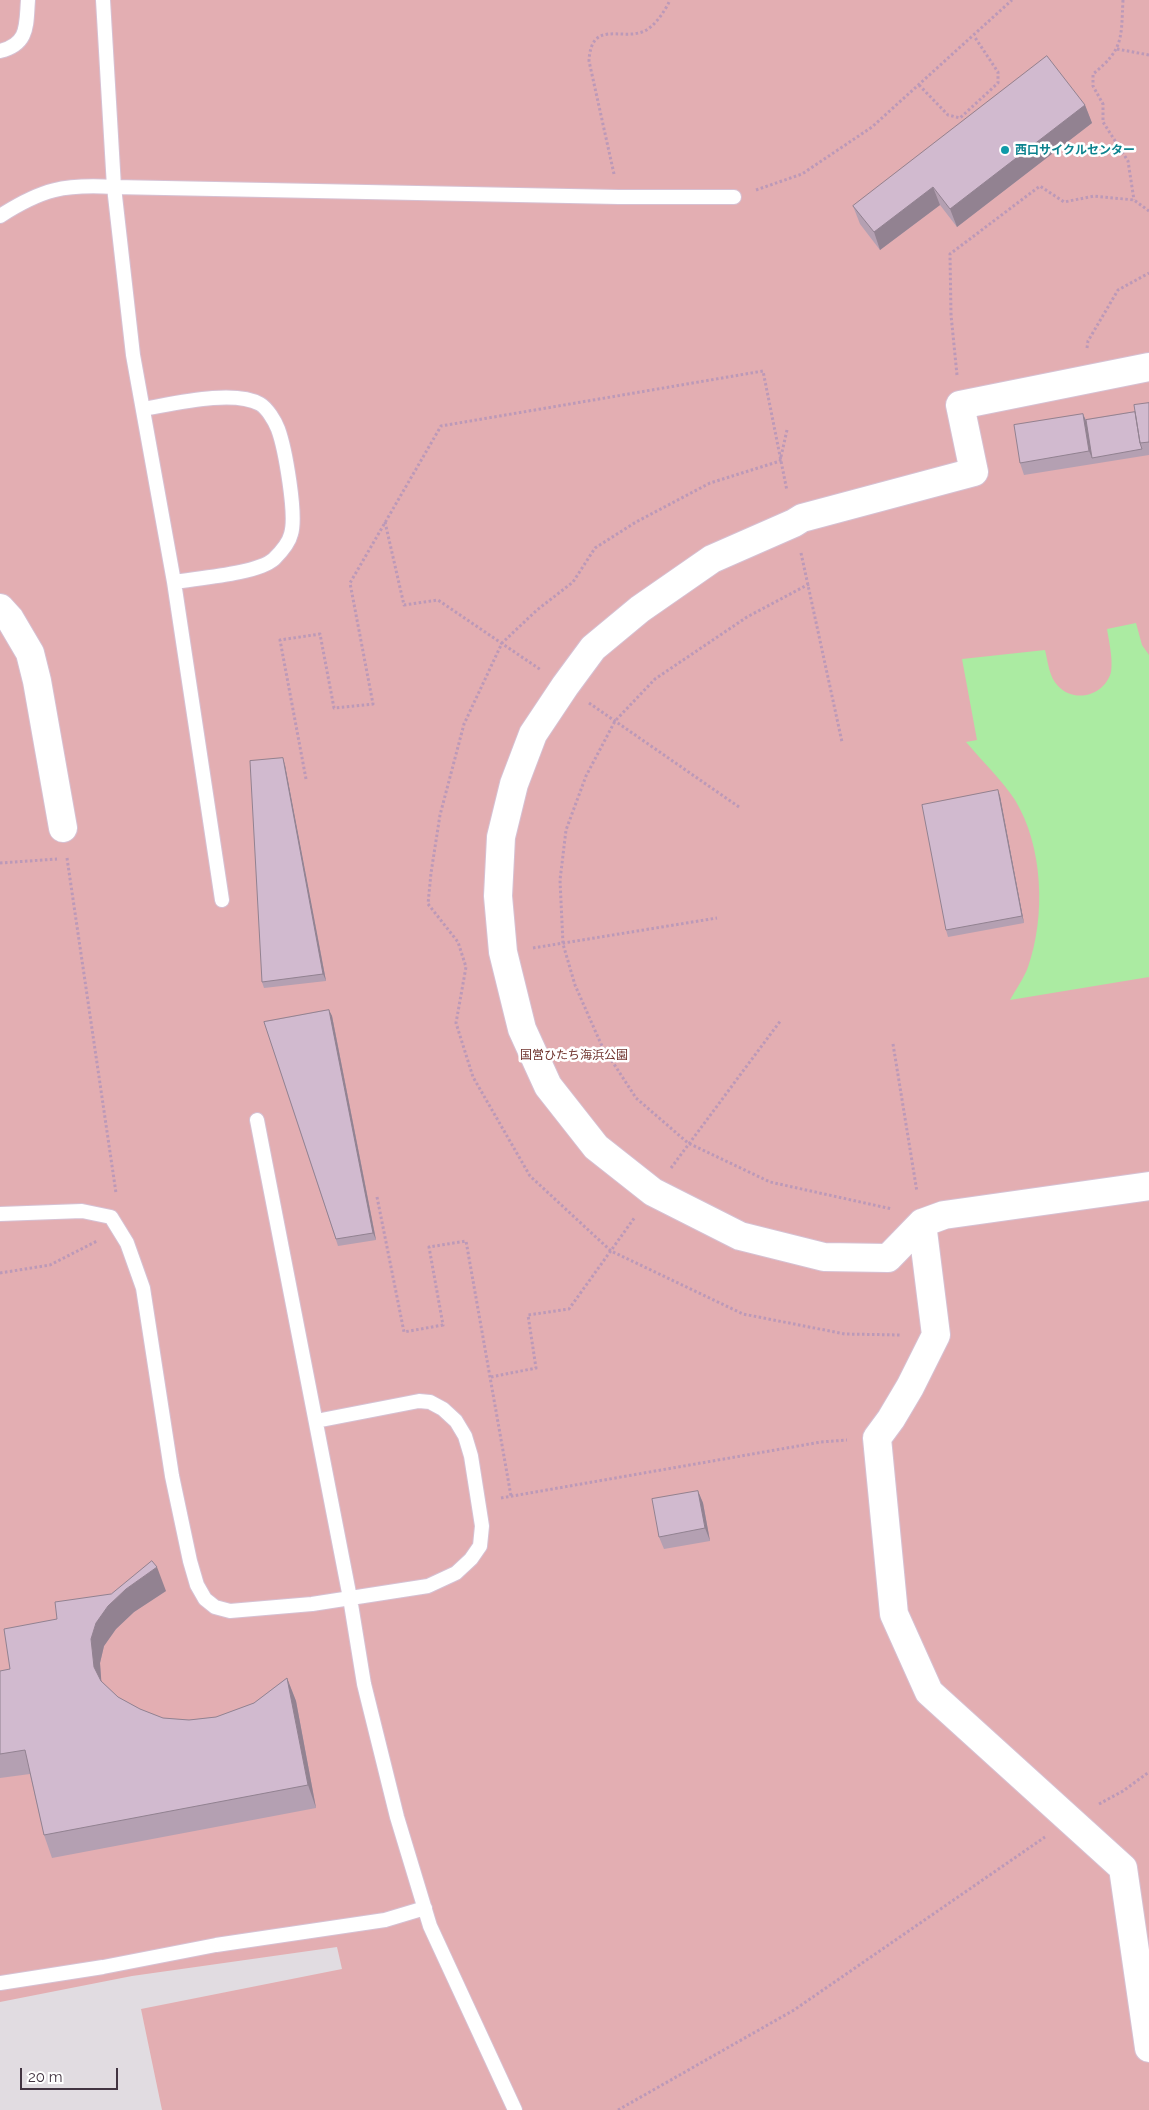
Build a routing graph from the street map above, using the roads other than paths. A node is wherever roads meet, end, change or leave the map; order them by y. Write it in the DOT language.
graph roads {
  1 [pos="28,0"];
  2 [pos="103,0"];
  3 [pos="0,51"];
  4 [pos="114,188"];
  5 [pos="734,197"];
  6 [pos="0,216"];
  7 [pos="1149,368"];
  8 [pos="143,409"];
  9 [pos="174,582"];
  10 [pos="0,608"];
  11 [pos="63,828"];
  12 [pos="222,900"];
  13 [pos="257,1120"];
  14 [pos="1149,1186"];
  15 [pos="0,1214"];
  16 [pos="922,1223"];
  17 [pos="316,1421"];
  18 [pos="350,1598"];
  19 [pos="425,1908"];
  20 [pos="0,1983"];
  21 [pos="1149,2048"];
  22 [pos="515,2110"];
  1 -- 3 [label="lane"];
  2 -- 4 [label="lane"];
  4 -- 5 [label="lane"];
  4 -- 6 [label="lane"];
  4 -- 8 [label="lane"];
  7 -- 16 [label="street"];
  8 -- 9 [label="lane"];
  8 -- 9 [label="lane"];
  9 -- 12 [label="lane"];
  10 -- 11 [label="street"];
  13 -- 17 [label="lane"];
  14 -- 16 [label="street"];
  15 -- 18 [label="lane"];
  16 -- 21 [label="street"];
  17 -- 18 [label="lane"];
  17 -- 18 [label="lane"];
  18 -- 19 [label="lane"];
  19 -- 20 [label="lane"];
  19 -- 22 [label="lane"];
}
